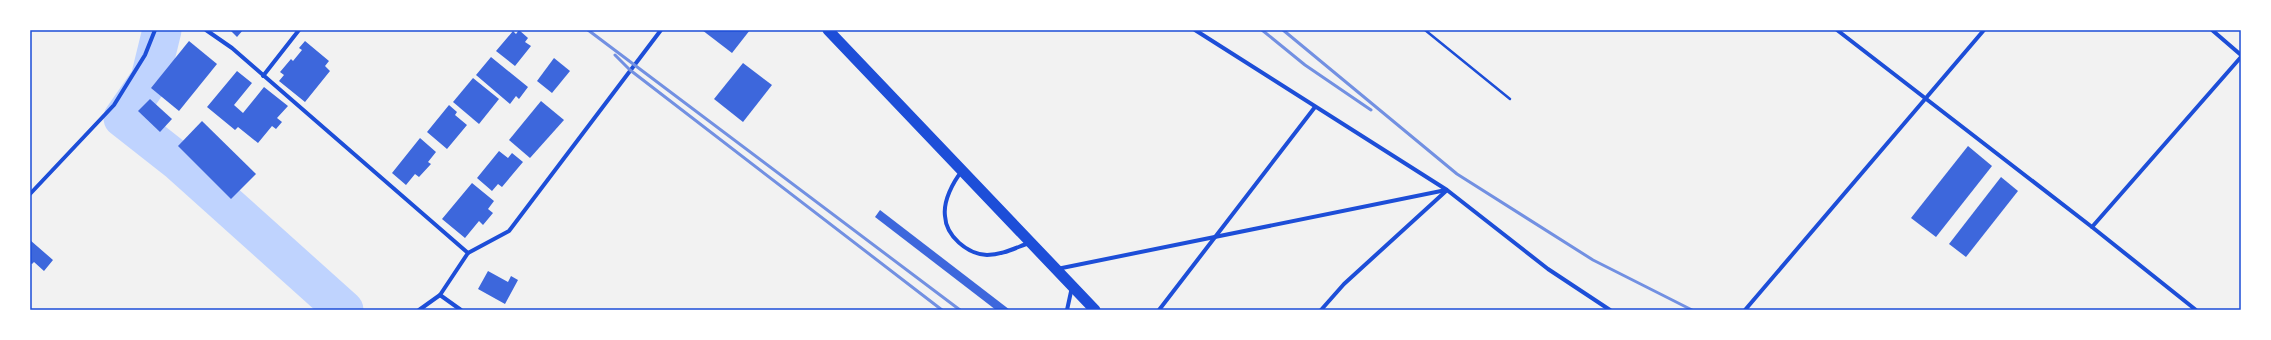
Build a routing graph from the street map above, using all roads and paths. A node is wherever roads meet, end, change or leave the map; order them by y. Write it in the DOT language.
graph roads {
  1 [pos="155,30"];
  2 [pos="206,30"];
  3 [pos="299,30"];
  4 [pos="661,30"];
  5 [pos="828,30"];
  6 [pos="1194,30"];
  7 [pos="1424,30"];
  8 [pos="1837,30"];
  9 [pos="1984,30"];
  10 [pos="2212,30"];
  11 [pos="2241,56"];
  12 [pos="263,76"];
  13 [pos="1510,98"];
  14 [pos="1927,98"];
  15 [pos="1315,107"];
  16 [pos="962,170"];
  17 [pos="1447,190"];
  18 [pos="30,194"];
  19 [pos="2092,227"];
  20 [pos="1216,237"];
  21 [pos="1030,243"];
  22 [pos="468,253"];
  23 [pos="1055,269"];
  24 [pos="1072,286"];
  25 [pos="440,295"];
  26 [pos="419,310"];
  27 [pos="461,310"];
  28 [pos="1067,310"];
  29 [pos="1095,310"];
  30 [pos="1159,310"];
  31 [pos="1321,310"];
  32 [pos="1610,310"];
  33 [pos="1745,310"];
  34 [pos="2196,310"];
  1 -- 18 [label="street"];
  2 -- 12 [label="street"];
  3 -- 12 [label="street"];
  4 -- 22 [label="street"];
  5 -- 16 [label="highway"];
  6 -- 15 [label="street"];
  7 -- 13 [label="path"];
  8 -- 14 [label="street"];
  9 -- 14 [label="street"];
  10 -- 11 [label="street"];
  11 -- 19 [label="street"];
  12 -- 22 [label="street"];
  14 -- 19 [label="street"];
  14 -- 33 [label="street"];
  15 -- 17 [label="street"];
  15 -- 20 [label="street"];
  16 -- 21 [label="highway"];
  16 -- 21 [label="street"];
  17 -- 20 [label="street"];
  17 -- 31 [label="street"];
  17 -- 32 [label="street"];
  19 -- 34 [label="street"];
  20 -- 23 [label="street"];
  20 -- 30 [label="street"];
  21 -- 23 [label="highway"];
  22 -- 25 [label="street"];
  23 -- 24 [label="highway"];
  24 -- 28 [label="street"];
  24 -- 29 [label="highway"];
  25 -- 26 [label="street"];
  25 -- 27 [label="street"];
}
